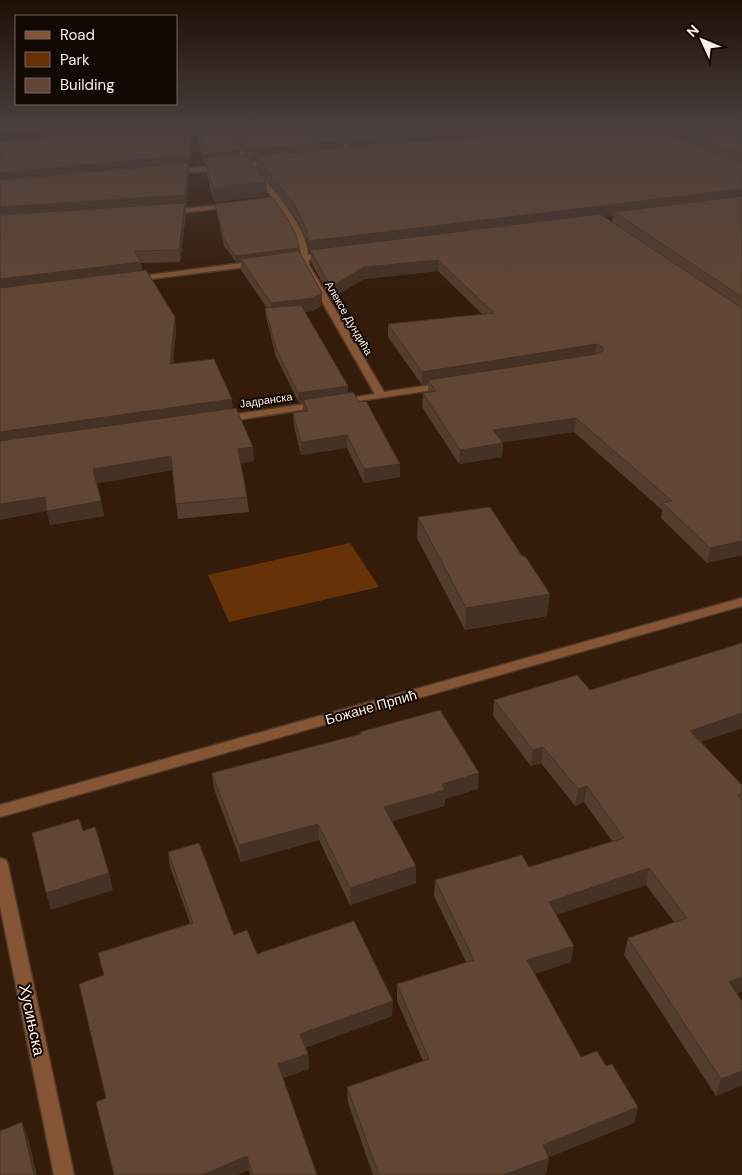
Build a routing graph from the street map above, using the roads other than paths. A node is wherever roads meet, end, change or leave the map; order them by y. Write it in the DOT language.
graph roads {
  1 [pos="262,181"];
  2 [pos="276,198"];
  3 [pos="267,200"];
  4 [pos="240,204"];
  5 [pos="165,213"];
  6 [pos="333,254"];
  7 [pos="303,258"];
  8 [pos="274,261"];
  9 [pos="264,262"];
  10 [pos="127,280"];
  11 [pos="459,384"];
  12 [pos="381,396"];
  13 [pos="215,420"];
  14 [pos="742,602"];
  15 [pos="0,812"];
  16 [pos="0,865"];
  17 [pos="64,1175"];
  1 -- 2 [label="street, Алексе Дундића"];
  2 -- 3 [label="street"];
  2 -- 7 [label="street, Алексе Дундића"];
  4 -- 5 [label="street"];
  6 -- 7 [label="street"];
  7 -- 8 [label="street"];
  7 -- 12 [label="street, Алексе Дундића"];
  9 -- 10 [label="street"];
  11 -- 12 [label="street, Јадранска"];
  12 -- 13 [label="street, Јадранска"];
  14 -- 15 [label="street, Божане Прпић"];
  16 -- 17 [label="street, Хусињска"];
}
